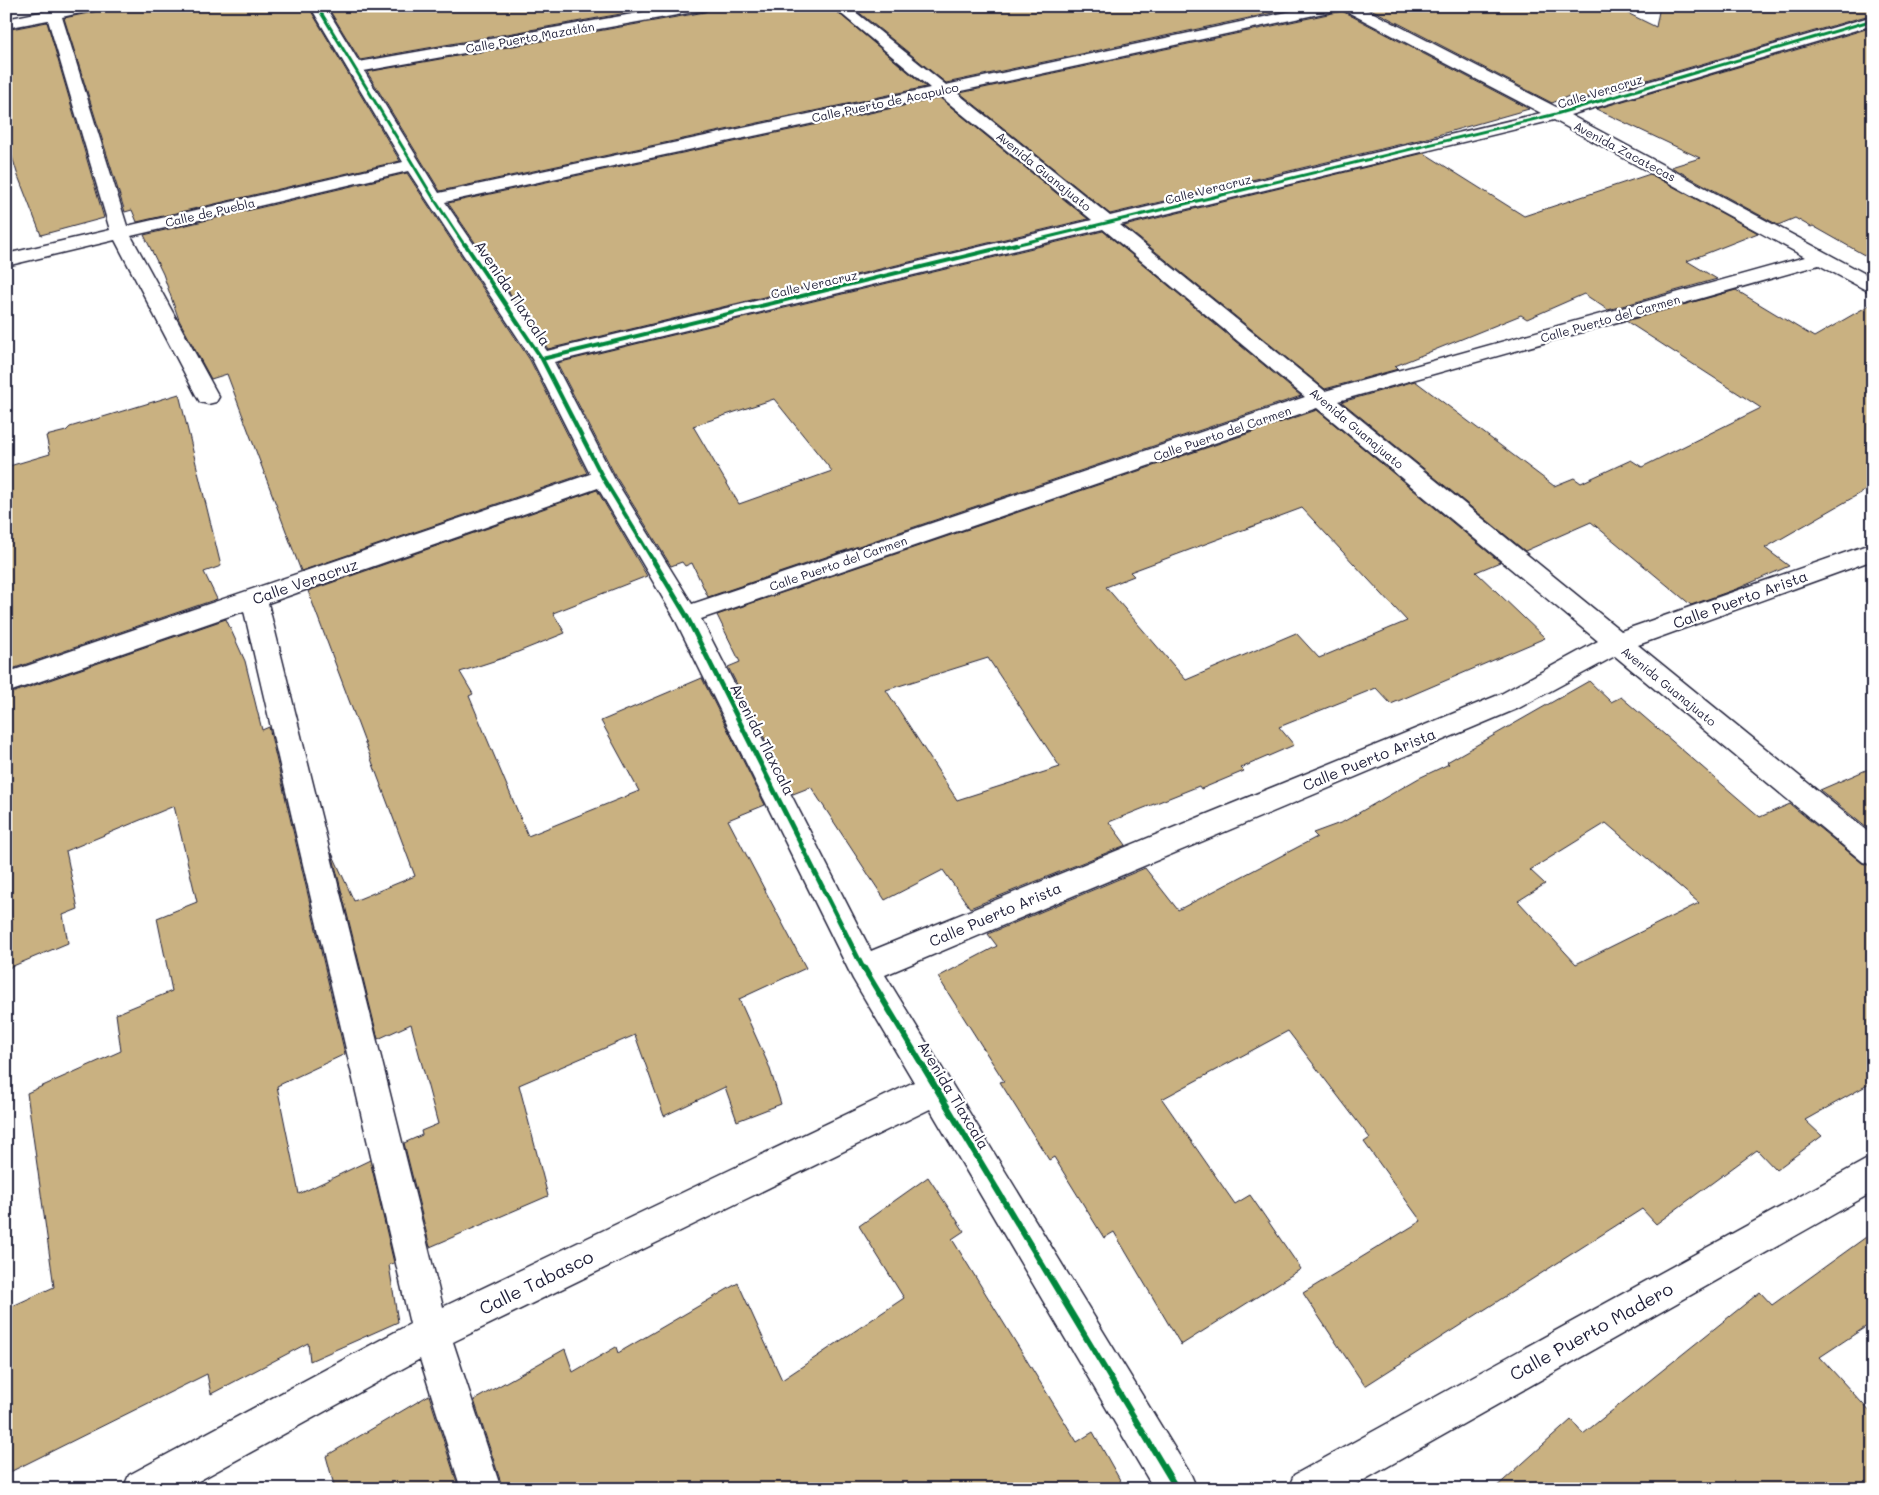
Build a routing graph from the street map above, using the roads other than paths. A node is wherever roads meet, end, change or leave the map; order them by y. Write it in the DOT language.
graph roads {
  1 [pos="92,6"];
  2 [pos="317,6"];
  3 [pos="705,6"];
  4 [pos="839,6"];
  5 [pos="1337,6"];
  6 [pos="1348,6"];
  7 [pos="54,14"];
  8 [pos="1873,20"];
  9 [pos="6,24"];
  10 [pos="354,68"];
  11 [pos="943,89"];
  12 [pos="1556,114"];
  13 [pos="413,165"];
  14 [pos="434,199"];
  15 [pos="1108,224"];
  16 [pos="120,233"];
  17 [pos="1822,258"];
  18 [pos="6,260"];
  19 [pos="1873,286"];
  20 [pos="542,359"];
  21 [pos="208,397"];
  22 [pos="1321,398"];
  23 [pos="603,478"];
  24 [pos="1873,550"];
  25 [pos="254,598"];
  26 [pos="686,615"];
  27 [pos="1617,643"];
  28 [pos="6,683"];
  29 [pos="1873,853"];
  30 [pos="864,969"];
  31 [pos="936,1089"];
  32 [pos="1873,1173"];
  33 [pos="430,1333"];
  34 [pos="143,1489"];
  35 [pos="481,1489"];
  36 [pos="1177,1489"];
  37 [pos="1308,1489"];
  1 -- 7 [label="street"];
  2 -- 10 [label="street, Avenida Tlaxcala"];
  3 -- 10 [label="street, Calle Puerto Mazatlán"];
  4 -- 11 [label="street, Avenida Guanajuato"];
  5 -- 11 [label="street, Calle Puerto de Acapulco"];
  6 -- 12 [label="street, Avenida Zacatecas"];
  7 -- 9 [label="street"];
  7 -- 16 [label="street"];
  8 -- 12 [label="street, Calle Veracruz"];
  10 -- 13 [label="street, Avenida Tlaxcala"];
  11 -- 14 [label="street, Calle Puerto de Acapulco"];
  11 -- 15 [label="street, Avenida Guanajuato"];
  12 -- 15 [label="street, Calle Veracruz"];
  12 -- 17 [label="street, Avenida Zacatecas"];
  13 -- 14 [label="street, Avenida Tlaxcala"];
  13 -- 16 [label="street, Calle de Puebla"];
  14 -- 20 [label="street, Avenida Tlaxcala"];
  15 -- 20 [label="street, Calle Veracruz"];
  15 -- 22 [label="street, Avenida Guanajuato"];
  16 -- 18 [label="street, Calle de Puebla"];
  16 -- 21 [label="street"];
  17 -- 19 [label="street, Avenida Zacatecas"];
  17 -- 22 [label="street, Calle Puerto del Carmen"];
  20 -- 23 [label="street, Avenida Tlaxcala"];
  22 -- 26 [label="street, Calle Puerto del Carmen"];
  22 -- 27 [label="street, Avenida Guanajuato"];
  23 -- 25 [label="street, Calle Veracruz"];
  23 -- 26 [label="street, Avenida Tlaxcala"];
  24 -- 27 [label="street, Calle Puerto Arista"];
  25 -- 28 [label="street, Calle Veracruz"];
  25 -- 33 [label="street"];
  26 -- 30 [label="street, Avenida Tlaxcala"];
  27 -- 29 [label="street, Avenida Guanajuato"];
  27 -- 30 [label="street, Calle Puerto Arista"];
  30 -- 31 [label="street, Avenida Tlaxcala"];
  31 -- 33 [label="street, Calle Tabasco"];
  31 -- 36 [label="street, Avenida Tlaxcala"];
  32 -- 37 [label="street, Calle Puerto Madero"];
  33 -- 34 [label="street, Calle Tabasco"];
  33 -- 35 [label="street"];
}
